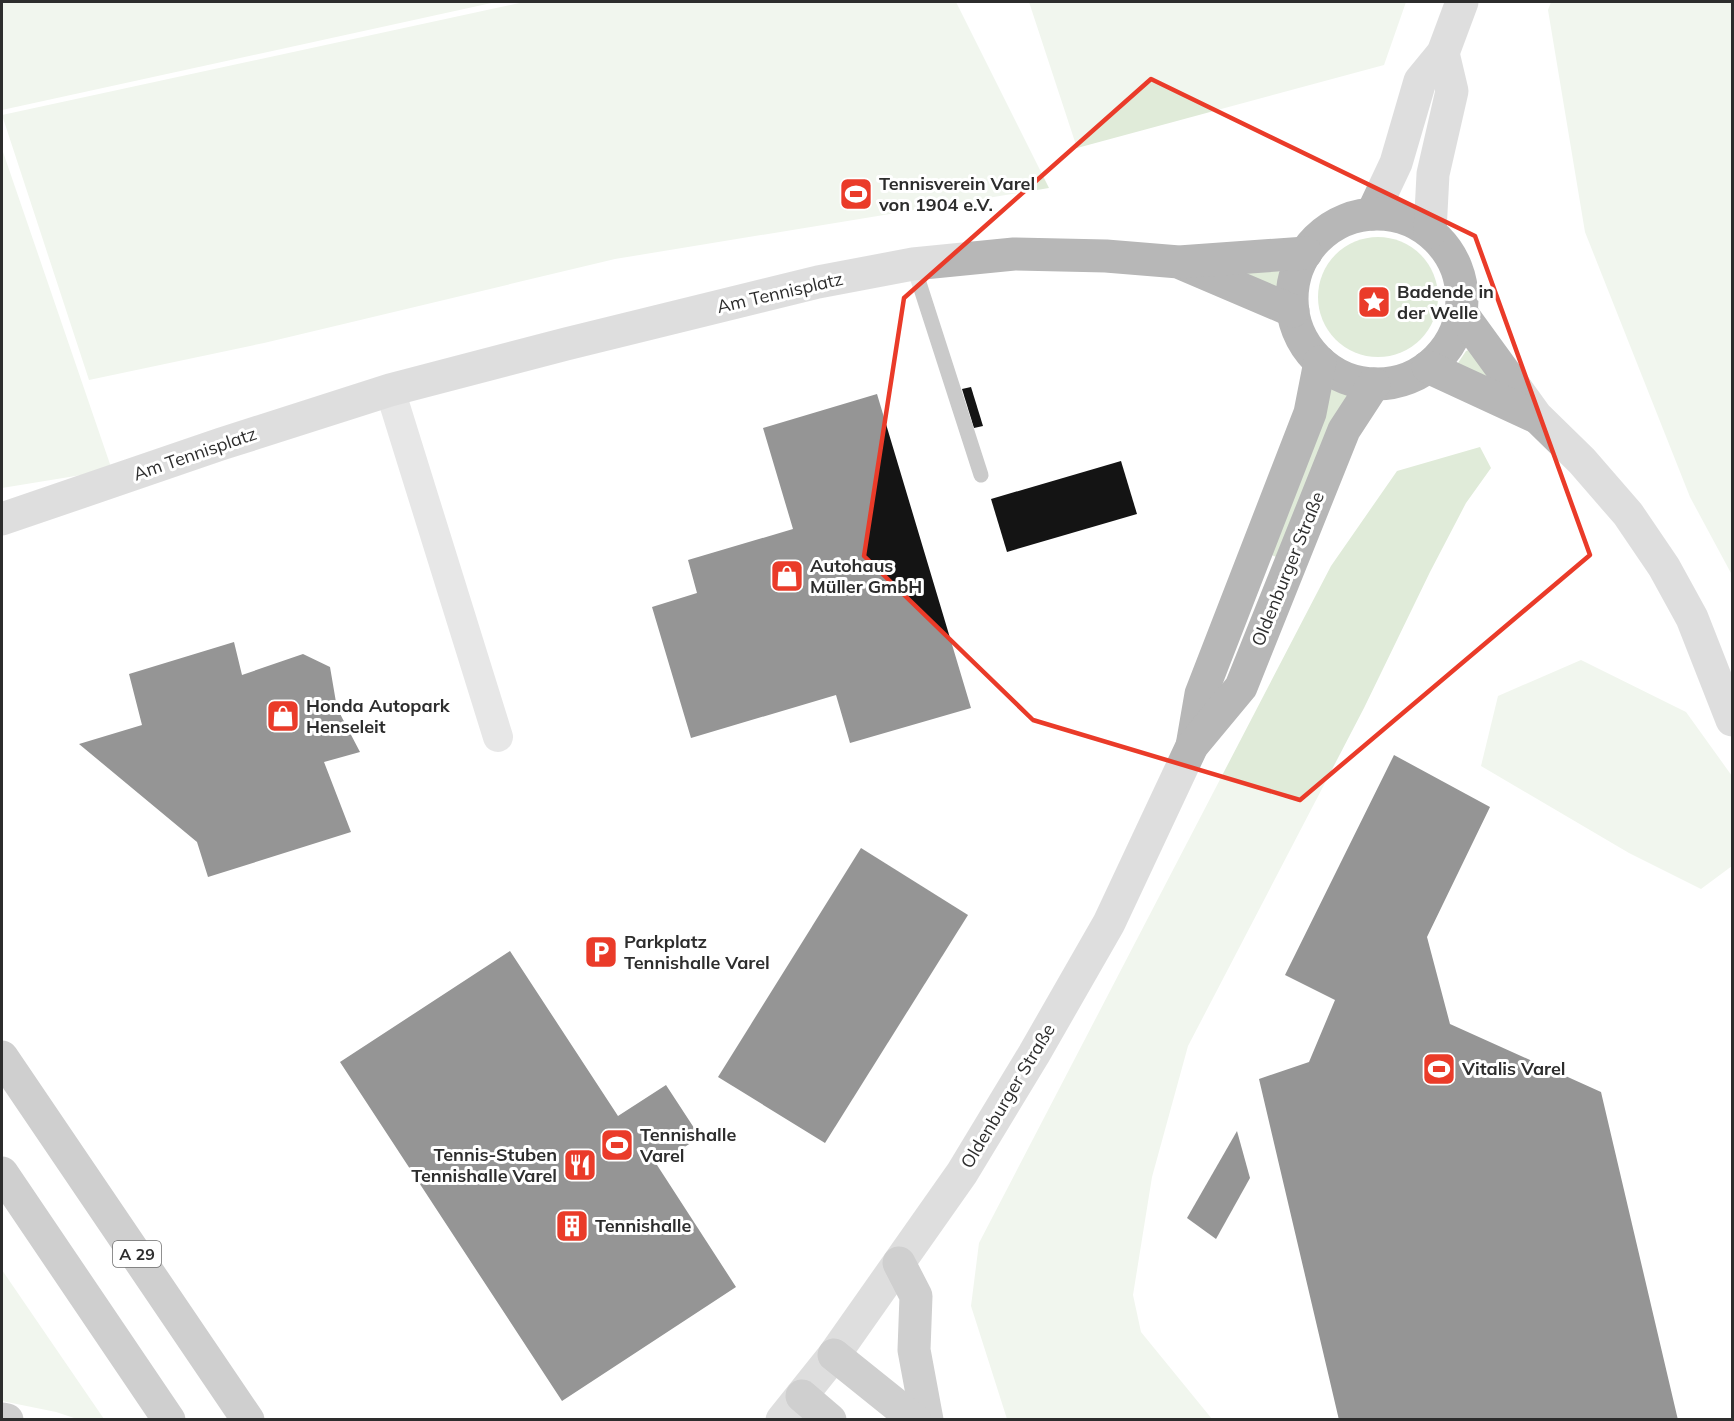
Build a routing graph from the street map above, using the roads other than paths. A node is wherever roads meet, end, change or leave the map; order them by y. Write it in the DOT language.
graph roads {
  1 [pos="1462,2"];
  2 [pos="1443,54"];
  3 [pos="1372,214"];
  4 [pos="1430,232"];
  5 [pos="1306,253"];
  6 [pos="1179,262"];
  7 [pos="913,264"];
  8 [pos="1293,311"];
  9 [pos="1462,314"];
  10 [pos="1320,362"];
  11 [pos="1428,367"];
  12 [pos="1374,384"];
  13 [pos="390,390"];
  14 [pos="1536,416"];
  15 [pos="981,475"];
  16 [pos="2,519"];
  17 [pos="1732,720"];
  18 [pos="498,737"];
  19 [pos="1192,746"];
  20 [pos="2,1057"];
  21 [pos="2,1173"];
  22 [pos="899,1263"];
  23 [pos="834,1355"];
  24 [pos="792,1408"];
  25 [pos="2,1419"];
  26 [pos="7,1419"];
  27 [pos="169,1419"];
  28 [pos="248,1419"];
  29 [pos="830,1419"];
  30 [pos="915,1419"];
  31 [pos="927,1419"];
  1 -- 2 [label="main road"];
  2 -- 3 [label="main road"];
  2 -- 4 [label="main road"];
  3 -- 4 [label="main road"];
  3 -- 5 [label="main road"];
  4 -- 9 [label="main road"];
  5 -- 6 [label="main road, Am Tennisplatz"];
  5 -- 8 [label="main road"];
  6 -- 7 [label="main road, Am Tennisplatz"];
  6 -- 8 [label="main road, Am Tennisplatz"];
  7 -- 13 [label="main road, Am Tennisplatz"];
  7 -- 15 [label="lane"];
  8 -- 10 [label="main road"];
  9 -- 11 [label="main road"];
  9 -- 14 [label="main road"];
  10 -- 12 [label="main road"];
  10 -- 19 [label="main road, Oldenburger Straße"];
  11 -- 12 [label="main road"];
  11 -- 14 [label="main road"];
  12 -- 19 [label="main road, Oldenburger Straße"];
  13 -- 16 [label="main road, Am Tennisplatz"];
  13 -- 18 [label="street"];
  14 -- 17 [label="main road"];
  19 -- 22 [label="main road, Oldenburger Straße"];
  20 -- 28 [label="highway, A 29"];
  21 -- 27 [label="highway"];
  22 -- 23 [label="main road, Oldenburger Straße"];
  22 -- 31 [label="highway"];
  23 -- 24 [label="main road, Oldenburger Straße"];
  23 -- 30 [label="highway"];
  24 -- 29 [label="highway"];
  25 -- 26 [label="highway"];
}
